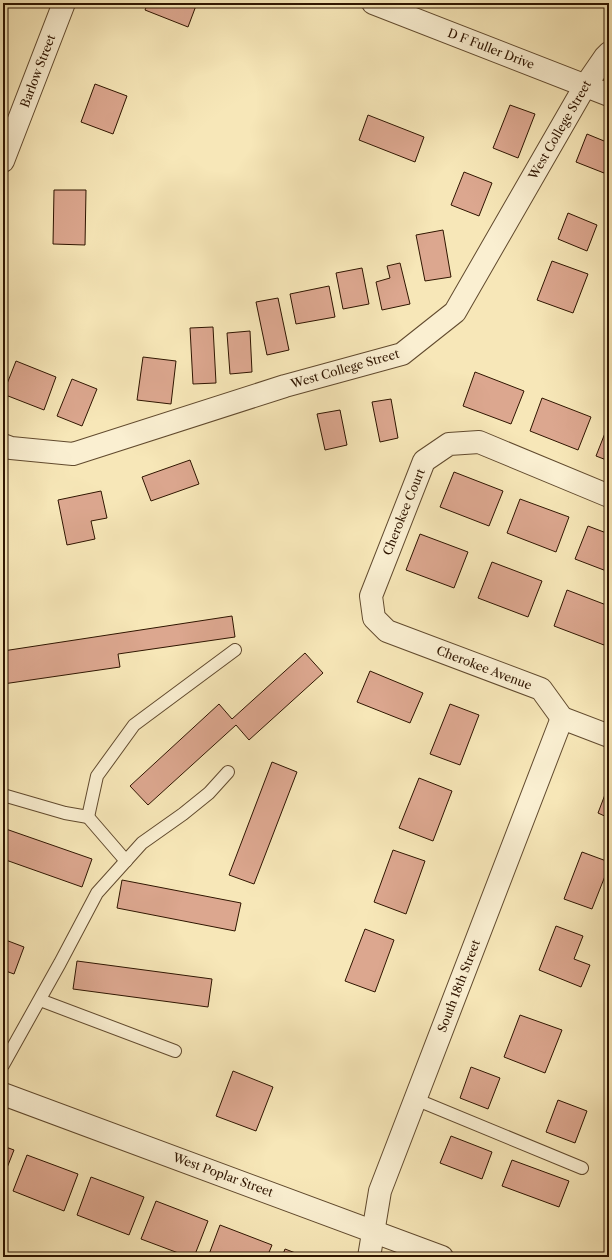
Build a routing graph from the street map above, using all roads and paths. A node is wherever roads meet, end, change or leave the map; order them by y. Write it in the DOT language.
graph roads {
  1 [pos="64,3"];
  2 [pos="373,3"];
  3 [pos="609,53"];
  4 [pos="585,86"];
  5 [pos="609,95"];
  6 [pos="3,160"];
  7 [pos="3,445"];
  8 [pos="609,496"];
  9 [pos="374,618"];
  10 [pos="235,650"];
  11 [pos="562,718"];
  12 [pos="609,736"];
  13 [pos="228,772"];
  14 [pos="3,795"];
  15 [pos="88,817"];
  16 [pos="126,861"];
  17 [pos="40,1000"];
  18 [pos="175,1051"];
  19 [pos="3,1065"];
  20 [pos="3,1094"];
  21 [pos="416,1099"];
  22 [pos="582,1168"];
  23 [pos="373,1231"];
  24 [pos="368,1257"];
  25 [pos="442,1257"];
  1 -- 6 [label="street, Barlow Street"];
  2 -- 4 [label="street, D F Fuller Drive"];
  3 -- 4 [label="street, West College Street"];
  4 -- 5 [label="street, D F Fuller Drive"];
  4 -- 7 [label="street, West College Street"];
  8 -- 9 [label="street, Cherokee Court"];
  9 -- 11 [label="street, Cherokee Avenue"];
  10 -- 15 [label="lane"];
  11 -- 12 [label="street"];
  11 -- 21 [label="street, South 18th Street"];
  13 -- 16 [label="lane"];
  14 -- 15 [label="lane"];
  15 -- 16 [label="lane"];
  16 -- 17 [label="lane"];
  17 -- 18 [label="lane"];
  17 -- 19 [label="lane"];
  20 -- 23 [label="street, West Poplar Street"];
  21 -- 22 [label="lane"];
  21 -- 23 [label="street, South 18th Street"];
  23 -- 24 [label="street, South 18th Street"];
  23 -- 25 [label="street, West Poplar Street"];
}
